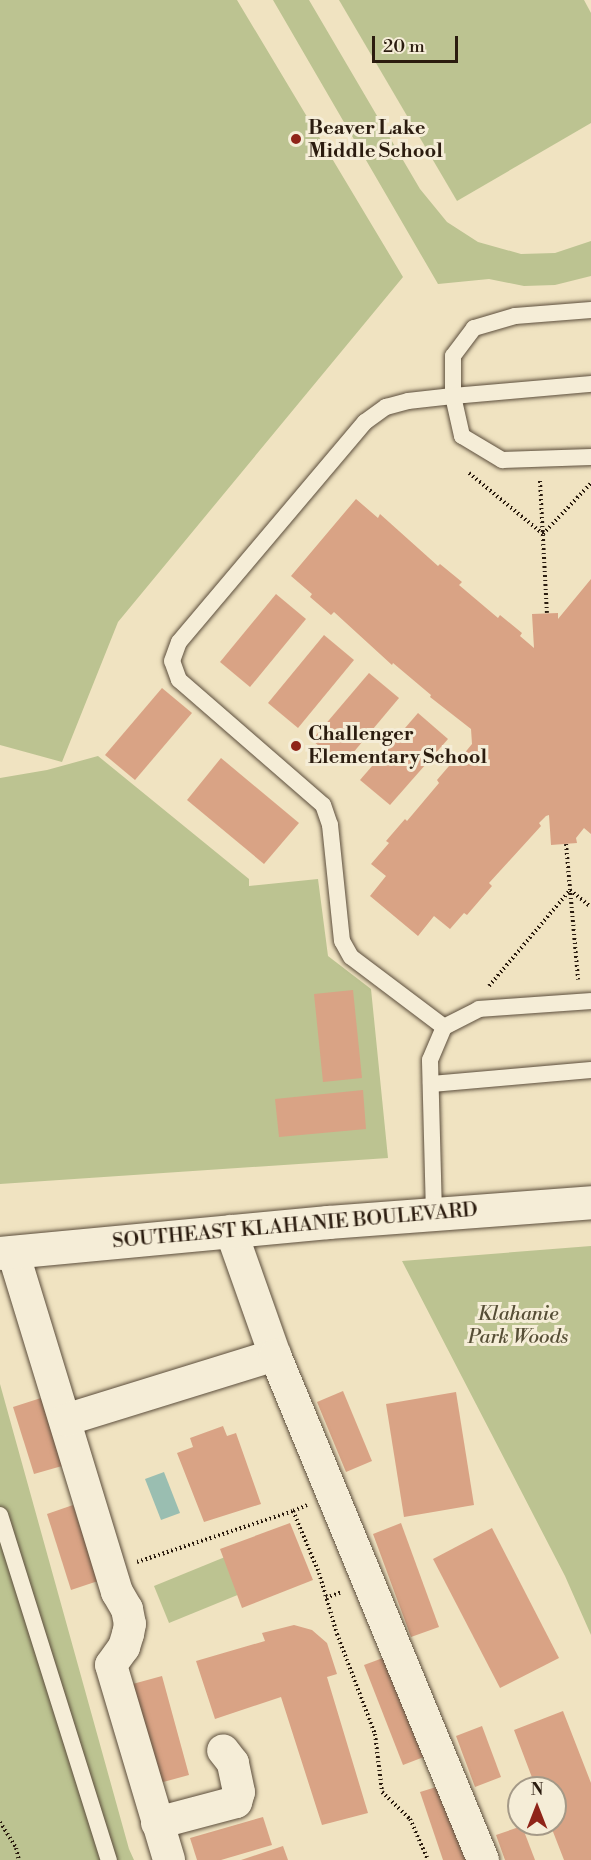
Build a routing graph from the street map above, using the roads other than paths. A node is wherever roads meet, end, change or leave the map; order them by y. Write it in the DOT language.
graph roads {
  1 [pos="591,310"];
  2 [pos="591,384"];
  3 [pos="453,396"];
  4 [pos="591,457"];
  5 [pos="591,1001"];
  6 [pos="444,1027"];
  7 [pos="591,1070"];
  8 [pos="431,1084"];
  9 [pos="591,1202"];
  10 [pos="434,1214"];
  11 [pos="231,1231"];
  12 [pos="7,1252"];
  13 [pos="275,1355"];
  14 [pos="65,1420"];
  15 [pos="0,1515"];
  16 [pos="223,1750"];
  17 [pos="157,1823"];
  18 [pos="109,1860"];
  19 [pos="169,1860"];
  20 [pos="483,1860"];
  1 -- 3 [label="lane"];
  2 -- 3 [label="lane"];
  3 -- 4 [label="lane"];
  3 -- 6 [label="lane"];
  5 -- 6 [label="lane"];
  6 -- 8 [label="lane"];
  7 -- 8 [label="lane"];
  8 -- 10 [label="lane"];
  9 -- 10 [label="street, SOUTHEAST KLAHANIE BOULEVARD"];
  10 -- 11 [label="street, SOUTHEAST KLAHANIE BOULEVARD"];
  11 -- 12 [label="street, SOUTHEAST KLAHANIE BOULEVARD"];
  11 -- 13 [label="street"];
  12 -- 14 [label="street"];
  13 -- 14 [label="street"];
  13 -- 20 [label="street"];
  14 -- 17 [label="street"];
  15 -- 18 [label="lane"];
  16 -- 17 [label="street"];
  17 -- 19 [label="street"];
}
